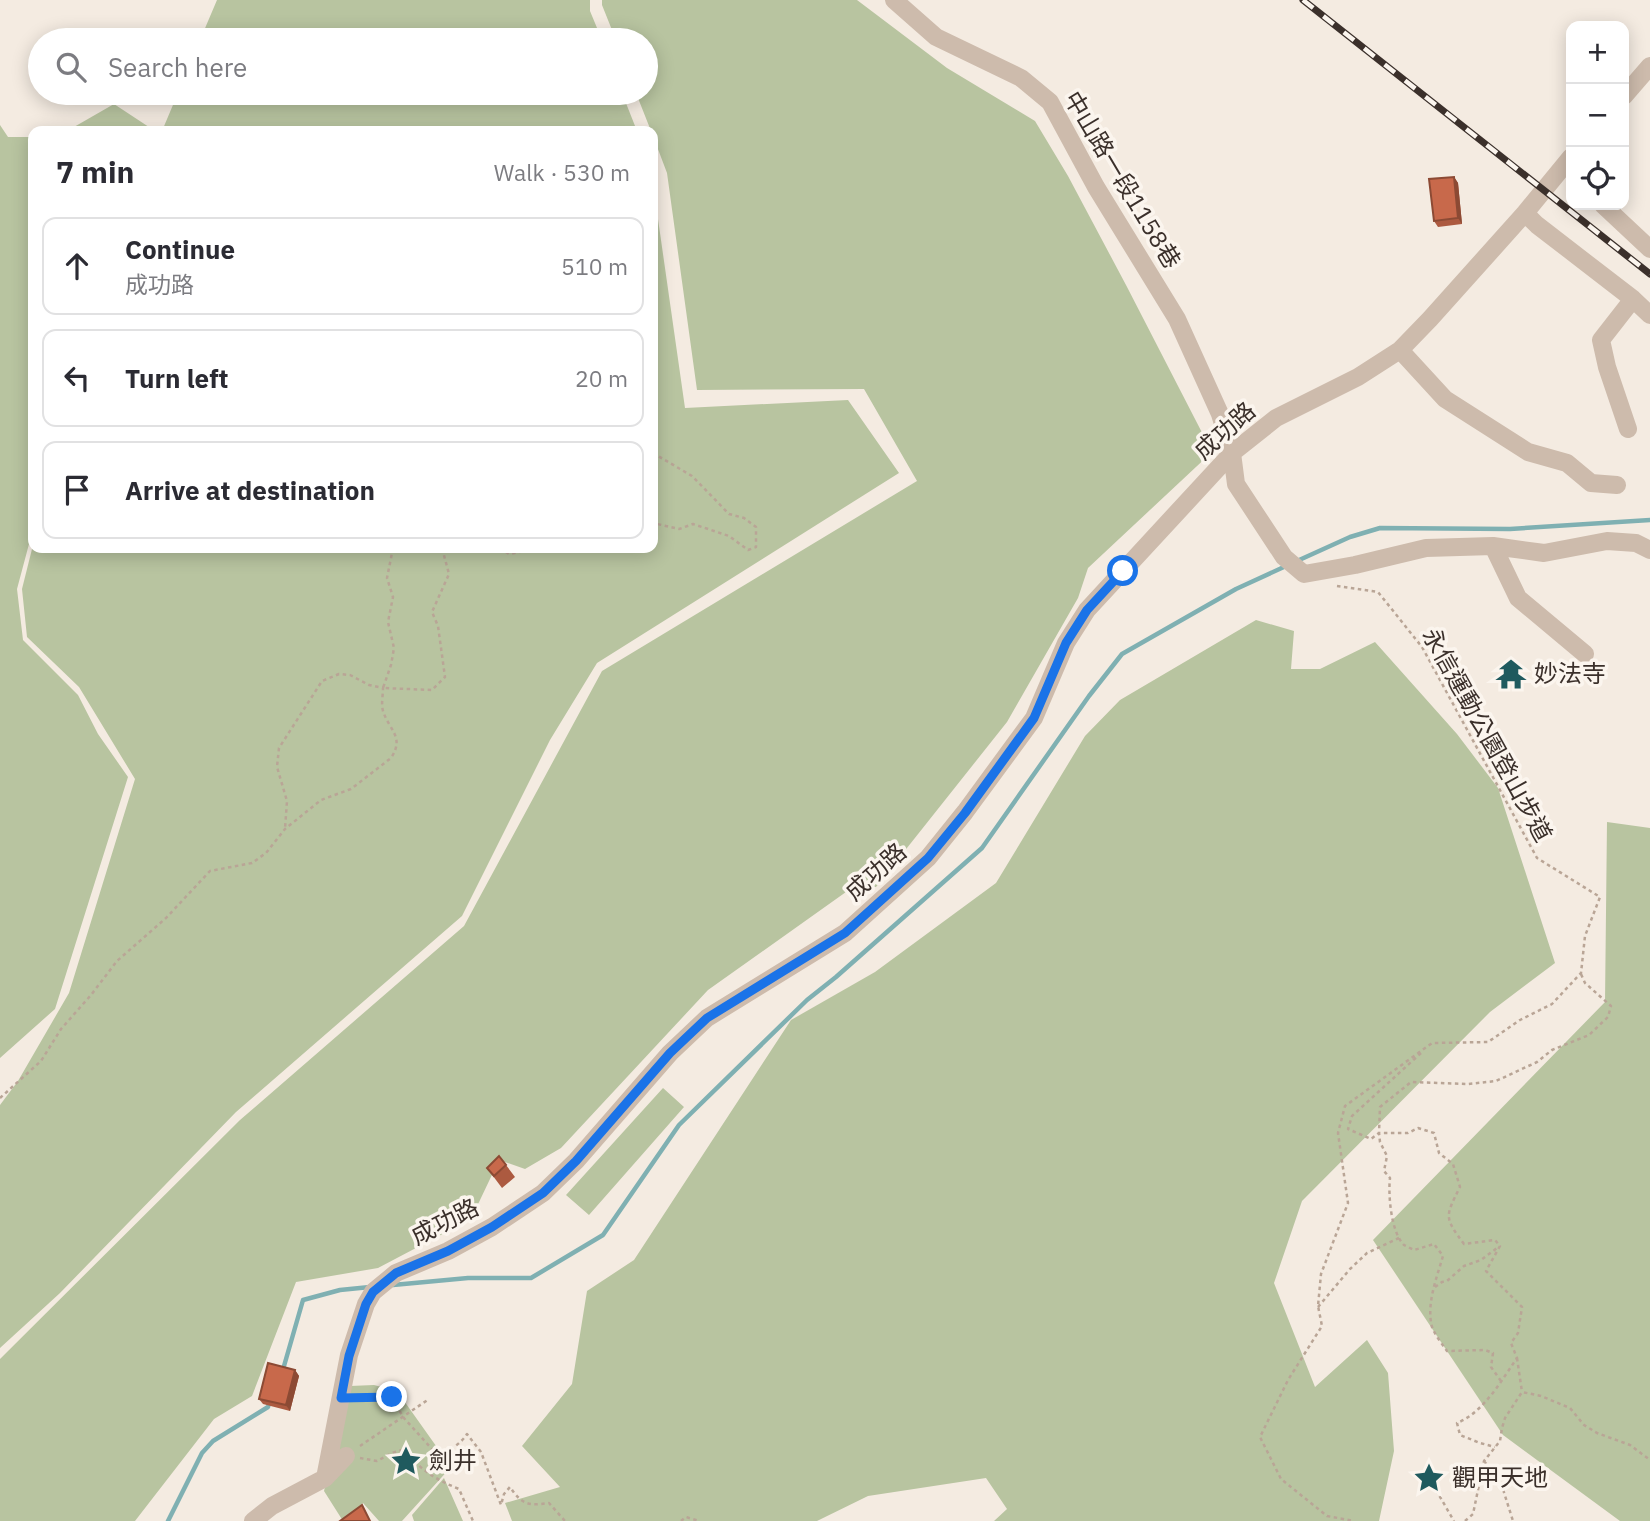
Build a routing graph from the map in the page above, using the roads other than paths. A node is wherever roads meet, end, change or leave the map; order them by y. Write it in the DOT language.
graph roads {
  1 [pos="894,0"];
  2 [pos="1650,66"];
  3 [pos="1629,90"];
  4 [pos="1566,163"];
  5 [pos="1608,210"];
  6 [pos="1525,213"];
  7 [pos="1650,249"];
  8 [pos="1633,299"];
  9 [pos="1650,315"];
  10 [pos="1400,349"];
  11 [pos="1628,429"];
  12 [pos="1232,453"];
  13 [pos="1617,485"];
  14 [pos="1493,546"];
  15 [pos="1650,550"];
  16 [pos="1584,654"];
  17 [pos="352,1454"];
  18 [pos="326,1478"];
  19 [pos="253,1521"];
  1 -- 12 [label="street, 中山路一段1158巷"];
  2 -- 3 [label="street"];
  4 -- 6 [label="street, 成功路"];
  5 -- 7 [label="street"];
  6 -- 8 [label="street"];
  6 -- 10 [label="street, 成功路"];
  8 -- 9 [label="street"];
  8 -- 11 [label="street"];
  10 -- 12 [label="street, 成功路"];
  10 -- 13 [label="street"];
  12 -- 14 [label="street, 中山路一段1158巷"];
  12 -- 18 [label="street, 成功路"];
  14 -- 15 [label="street"];
  14 -- 16 [label="street"];
  17 -- 18 [label="street"];
  18 -- 19 [label="street"];
}
